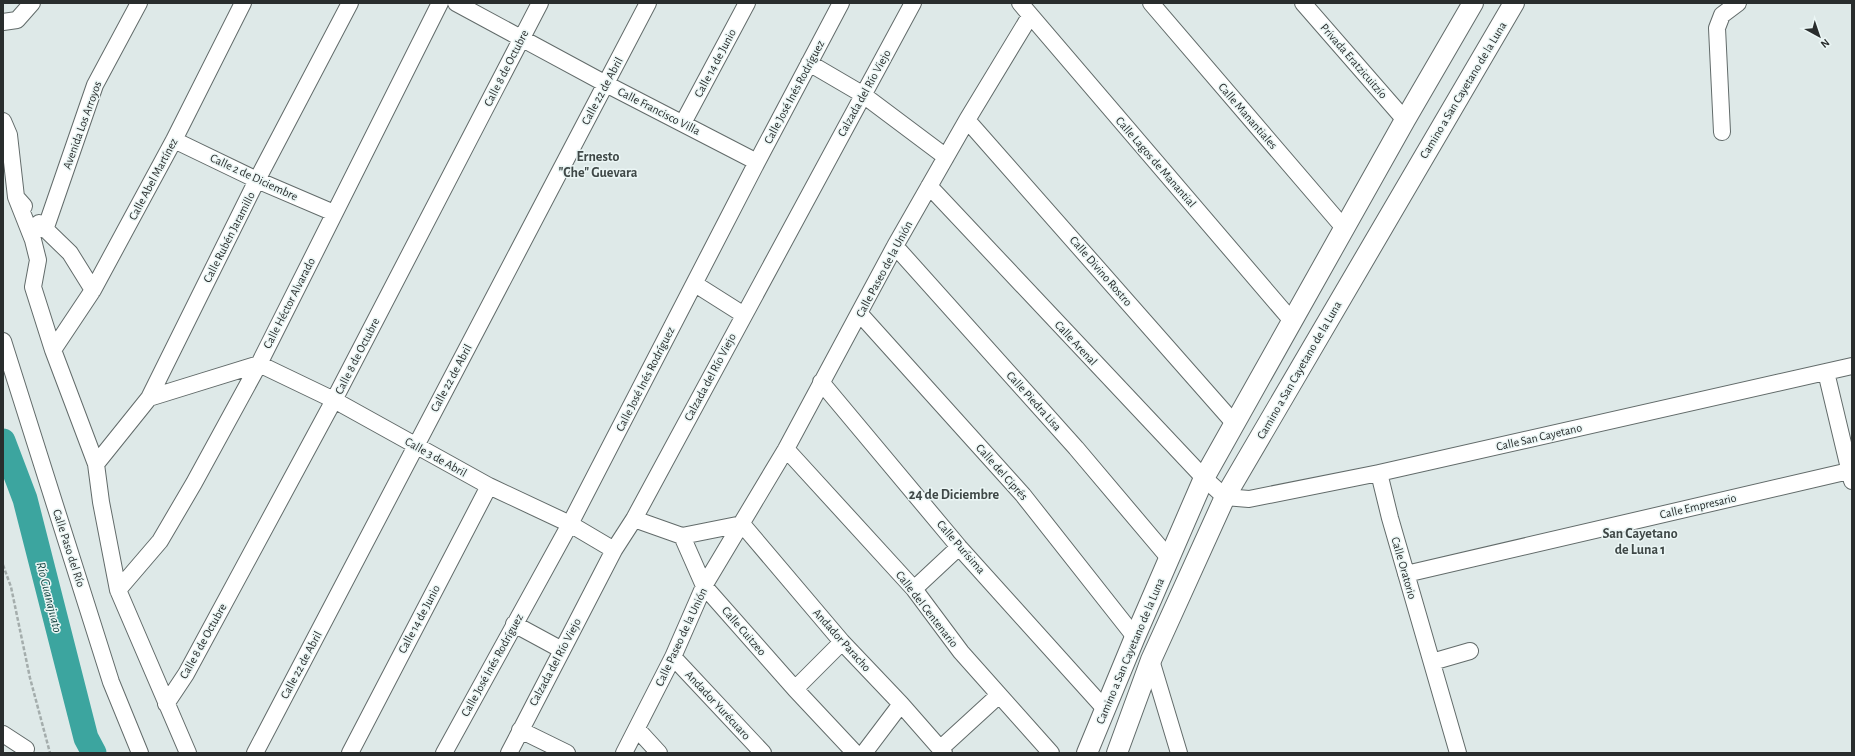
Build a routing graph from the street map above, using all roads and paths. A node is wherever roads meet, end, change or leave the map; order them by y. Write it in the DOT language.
graph roads {
  1 [pos="32,3"];
  2 [pos="139,3"];
  3 [pos="244,3"];
  4 [pos="350,3"];
  5 [pos="440,3"];
  6 [pos="456,3"];
  7 [pos="540,3"];
  8 [pos="648,3"];
  9 [pos="747,3"];
  10 [pos="842,3"];
  11 [pos="913,3"];
  12 [pos="1020,3"];
  13 [pos="1152,3"];
  14 [pos="1303,3"];
  15 [pos="1514,3"];
  16 [pos="1738,3"];
  17 [pos="1470,5"];
  18 [pos="1030,16"];
  19 [pos="3,22"];
  20 [pos="521,39"];
  21 [pos="809,63"];
  22 [pos="606,84"];
  23 [pos="862,94"];
  24 [pos="968,120"];
  25 [pos="1405,120"];
  26 [pos="3,121"];
  27 [pos="683,123"];
  28 [pos="1722,132"];
  29 [pos="174,140"];
  30 [pos="946,157"];
  31 [pos="757,162"];
  32 [pos="258,180"];
  33 [pos="930,186"];
  34 [pos="16,197"];
  35 [pos="334,213"];
  36 [pos="1344,228"];
  37 [pos="45,230"];
  38 [pos="895,246"];
  39 [pos="695,284"];
  40 [pos="93,290"];
  41 [pos="744,314"];
  42 [pos="860,314"];
  43 [pos="1292,321"];
  44 [pos="3,341"];
  45 [pos="53,350"];
  46 [pos="259,364"];
  47 [pos="1852,366"];
  48 [pos="1826,372"];
  49 [pos="821,382"];
  50 [pos="149,398"];
  51 [pos="334,400"];
  52 [pos="1234,423"];
  53 [pos="415,445"];
  54 [pos="786,449"];
  55 [pos="96,464"];
  56 [pos="1378,473"];
  57 [pos="1851,476"];
  58 [pos="1204,478"];
  59 [pos="489,486"];
  60 [pos="1225,497"];
  61 [pos="634,518"];
  62 [pos="570,524"];
  63 [pos="742,524"];
  64 [pos="682,536"];
  65 [pos="959,547"];
  66 [pos="614,550"];
  67 [pos="1169,558"];
  68 [pos="3,565"];
  69 [pos="1406,574"];
  70 [pos="704,586"];
  71 [pos="914,589"];
  72 [pos="118,590"];
  73 [pos="514,624"];
  74 [pos="1135,637"];
  75 [pos="842,642"];
  76 [pos="562,650"];
  77 [pos="1470,651"];
  78 [pos="673,657"];
  79 [pos="1151,660"];
  80 [pos="1432,662"];
  81 [pos="795,689"];
  82 [pos="999,695"];
  83 [pos="166,704"];
  84 [pos="901,704"];
  85 [pos="1105,709"];
  86 [pos="637,729"];
  87 [pos="520,730"];
  88 [pos="3,734"];
  89 [pos="26,749"];
  90 [pos="942,751"];
  91 [pos="50,753"];
  92 [pos="140,753"];
  93 [pos="188,753"];
  94 [pos="255,753"];
  95 [pos="350,753"];
  96 [pos="444,753"];
  97 [pos="509,753"];
  98 [pos="567,753"];
  99 [pos="624,753"];
  100 [pos="659,753"];
  101 [pos="763,753"];
  102 [pos="855,753"];
  103 [pos="864,753"];
  104 [pos="1051,753"];
  105 [pos="1087,753"];
  106 [pos="1117,753"];
  107 [pos="1179,753"];
  108 [pos="1458,753"];
  1 -- 19 [label="street"];
  2 -- 37 [label="street, Avenida Los Arroyos"];
  3 -- 29 [label="street, Calle Abel Martínez"];
  4 -- 32 [label="street, Calle Rubén Jaramillo"];
  5 -- 35 [label="street, Calle Héctor Alvarado"];
  6 -- 20 [label="street, Calle Francisco Villa"];
  7 -- 20 [label="street, Calle 8 de Octubre"];
  8 -- 22 [label="street, Calle 22 de Abril"];
  9 -- 27 [label="street, Calle 14 de Junio"];
  10 -- 21 [label="street, Calle José Inés Rodríguez"];
  11 -- 23 [label="street, Calzada del Río Viejo"];
  12 -- 18 [label="street, Calle Lagos de Manantial"];
  13 -- 36 [label="street, Calle Manantiales"];
  14 -- 25 [label="street, Privada Eratzicuitzío"];
  15 -- 60 [label="street, Camino a San Cayetano de la Luna"];
  16 -- 28 [label="street"];
  17 -- 25 [label="street, Camino a San Cayetano de la Luna"];
  18 -- 24 [label="street, Calle Paseo de la Unión"];
  18 -- 43 [label="street, Calle Lagos de Manantial"];
  20 -- 22 [label="street, Calle Francisco Villa"];
  20 -- 51 [label="street, Calle 8 de Octubre"];
  21 -- 23 [label="street"];
  21 -- 31 [label="street, Calle José Inés Rodríguez"];
  22 -- 27 [label="street, Calle Francisco Villa"];
  22 -- 53 [label="street, Calle 22 de Abril"];
  23 -- 30 [label="street"];
  23 -- 41 [label="street, Calzada del Río Viejo"];
  24 -- 30 [label="street, Calle Paseo de la Unión"];
  24 -- 52 [label="street, Calle Divino Rostro"];
  25 -- 36 [label="street, Camino a San Cayetano de la Luna"];
  26 -- 34 [label="street"];
  27 -- 31 [label="street, Calle Francisco Villa"];
  29 -- 32 [label="street, Calle 2 de Diciembre"];
  29 -- 40 [label="street, Calle Abel Martínez"];
  30 -- 33 [label="street, Calle Paseo de la Unión"];
  31 -- 39 [label="street, Calle José Inés Rodríguez"];
  32 -- 35 [label="street, Calle 2 de Diciembre"];
  32 -- 50 [label="street, Calle Rubén Jaramillo"];
  33 -- 38 [label="street, Calle Paseo de la Unión"];
  33 -- 58 [label="street, Calle Arenal"];
  34 -- 37 [label="street"];
  34 -- 45 [label="street"];
  35 -- 46 [label="street, Calle Héctor Alvarado"];
  36 -- 43 [label="street, Camino a San Cayetano de la Luna"];
  37 -- 40 [label="street"];
  38 -- 42 [label="street, Calle Paseo de la Unión"];
  38 -- 67 [label="street, Calle Piedra Lisa"];
  39 -- 41 [label="street"];
  39 -- 62 [label="street, Calle José Inés Rodríguez"];
  40 -- 45 [label="street, Calle Abel Martínez"];
  41 -- 61 [label="street, Calzada del Río Viejo"];
  42 -- 49 [label="street, Calle Paseo de la Unión"];
  42 -- 74 [label="street, Calle del Ciprés"];
  43 -- 52 [label="street, Camino a San Cayetano de la Luna"];
  44 -- 92 [label="street, Calle Paso del Río"];
  45 -- 55 [label="street"];
  46 -- 50 [label="street"];
  46 -- 51 [label="street, Calle 3 de Abril"];
  46 -- 72 [label="street, Calle Héctor Alvarado"];
  47 -- 48 [label="street, Calle San Cayetano"];
  48 -- 56 [label="street, Calle San Cayetano"];
  48 -- 57 [label="street"];
  49 -- 54 [label="street, Calle Paseo de la Unión"];
  49 -- 65 [label="street, Calle Purísima"];
  50 -- 55 [label="street, Calle Rubén Jaramillo"];
  51 -- 53 [label="street, Calle 3 de Abril"];
  51 -- 83 [label="street, Calle 8 de Octubre"];
  52 -- 58 [label="street, Camino a San Cayetano de la Luna"];
  53 -- 59 [label="street, Calle 3 de Abril"];
  53 -- 94 [label="street, Calle 22 de Abril"];
  54 -- 63 [label="street, Calle Paseo de la Unión"];
  54 -- 71 [label="street, Calle del Centenario"];
  55 -- 72 [label="street"];
  56 -- 60 [label="street, Calle San Cayetano"];
  56 -- 69 [label="street, Calle Oratorio"];
  57 -- 69 [label="street, Calle Empresario"];
  58 -- 60 [label="street, Calle Arenal"];
  58 -- 67 [label="street, Camino a San Cayetano de la Luna"];
  59 -- 62 [label="street, Calle 3 de Abril"];
  59 -- 95 [label="street, Calle 14 de Junio"];
  60 -- 79 [label="street, Camino a San Cayetano de la Luna"];
  61 -- 64 [label="street"];
  61 -- 66 [label="street, Calzada del Río Viejo"];
  62 -- 66 [label="street, Calle 3 de Abril"];
  62 -- 73 [label="street, Calle José Inés Rodríguez"];
  63 -- 64 [label="street"];
  63 -- 70 [label="street, Calle Paseo de la Unión"];
  63 -- 75 [label="street, Andador Paracho"];
  64 -- 70 [label="street, Calle Cuitzeo"];
  65 -- 71 [label="street"];
  65 -- 85 [label="street, Calle Purísima"];
  66 -- 76 [label="street, Calzada del Río Viejo"];
  67 -- 74 [label="street, Camino a San Cayetano de la Luna"];
  68 -- 91 [label="path"];
  69 -- 80 [label="street, Calle Oratorio"];
  70 -- 78 [label="street, Calle Paseo de la Unión"];
  70 -- 81 [label="street, Calle Cuitzeo"];
  71 -- 82 [label="street, Calle del Centenario"];
  72 -- 83 [label="street"];
  73 -- 76 [label="street"];
  73 -- 96 [label="street, Calle José Inés Rodríguez"];
  74 -- 85 [label="street, Camino a San Cayetano de la Luna"];
  75 -- 81 [label="street"];
  75 -- 84 [label="street, Andador Paracho"];
  76 -- 87 [label="street, Calzada del Río Viejo"];
  77 -- 80 [label="street"];
  78 -- 86 [label="street, Calle Paseo de la Unión"];
  78 -- 101 [label="street, Andador Yurécuaro"];
  79 -- 106 [label="street, Camino a San Cayetano de la Luna"];
  79 -- 107 [label="street"];
  80 -- 108 [label="street, Calle Oratorio"];
  81 -- 102 [label="street, Calle Cuitzeo"];
  82 -- 90 [label="street"];
  82 -- 104 [label="street, Calle del Centenario"];
  83 -- 93 [label="street"];
  84 -- 90 [label="street, Andador Paracho"];
  84 -- 103 [label="street"];
  85 -- 105 [label="street, Camino a San Cayetano de la Luna"];
  86 -- 99 [label="street, Calle Paseo de la Unión"];
  86 -- 100 [label="street"];
  87 -- 97 [label="street, Calzada del Río Viejo"];
  87 -- 98 [label="street"];
  88 -- 89 [label="street"];
}
